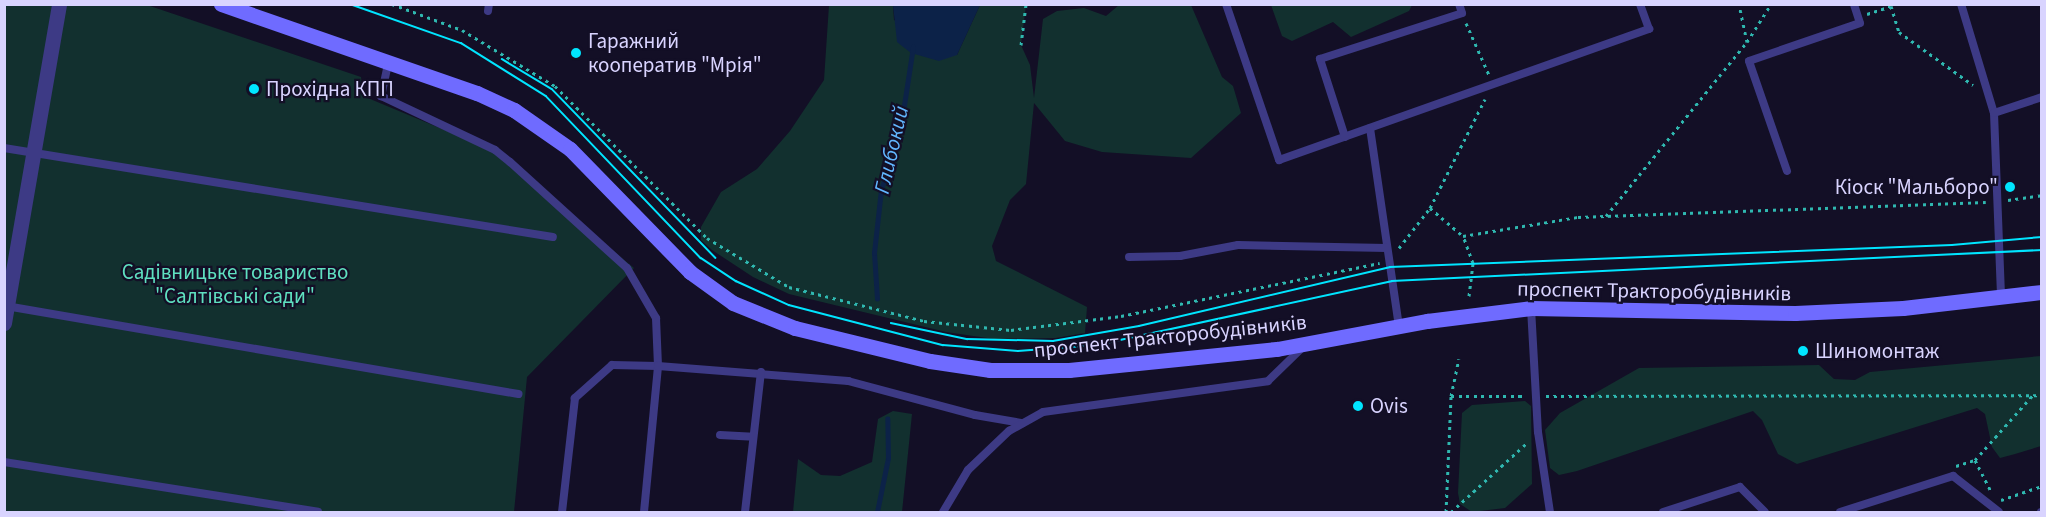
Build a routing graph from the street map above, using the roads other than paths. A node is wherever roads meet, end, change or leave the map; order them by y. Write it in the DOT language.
graph roads {
  1 [pos="59,4"];
  2 [pos="221,4"];
  3 [pos="1226,4"];
  4 [pos="1640,4"];
  5 [pos="1854,4"];
  6 [pos="1961,4"];
  7 [pos="1461,9"];
  8 [pos="388,64"];
  9 [pos="2042,97"];
  10 [pos="1994,113"];
  11 [pos="1370,128"];
  12 [pos="1345,137"];
  13 [pos="4,148"];
  14 [pos="32,152"];
  15 [pos="1787,171"];
  16 [pos="553,237"];
  17 [pos="1387,248"];
  18 [pos="1130,257"];
  19 [pos="2042,292"];
  20 [pos="2001,298"];
  21 [pos="6,307"];
  22 [pos="1531,308"];
  23 [pos="4,323"];
  24 [pos="1399,326"];
  25 [pos="1306,344"];
  26 [pos="658,366"];
  27 [pos="761,372"];
  28 [pos="518,394"];
  29 [pos="1023,423"];
  30 [pos="720,435"];
  31 [pos="753,437"];
  32 [pos="4,462"];
  33 [pos="318,513"];
  34 [pos="562,513"];
  35 [pos="644,513"];
  36 [pos="745,513"];
  37 [pos="943,513"];
  38 [pos="1550,513"];
  39 [pos="1663,513"];
  40 [pos="1765,513"];
  41 [pos="1840,513"];
  42 [pos="1999,513"];
  1 -- 14 [label="street"];
  2 -- 8 [label="main road, проспект Тракторобудівників"];
  3 -- 12 [label="lane"];
  4 -- 11 [label="lane"];
  5 -- 15 [label="lane"];
  6 -- 10 [label="lane"];
  7 -- 12 [label="lane"];
  8 -- 25 [label="main road, проспект Тракторобудівників"];
  8 -- 26 [label="lane"];
  9 -- 10 [label="lane"];
  10 -- 20 [label="lane"];
  11 -- 12 [label="lane"];
  11 -- 17 [label="lane"];
  13 -- 14 [label="lane"];
  14 -- 16 [label="lane"];
  14 -- 21 [label="street"];
  17 -- 18 [label="lane"];
  17 -- 24 [label="lane"];
  19 -- 20 [label="main road, проспект Тракторобудівників"];
  20 -- 22 [label="main road, проспект Тракторобудівників"];
  21 -- 23 [label="street"];
  21 -- 28 [label="lane"];
  22 -- 24 [label="main road, проспект Тракторобудівників"];
  22 -- 38 [label="lane"];
  24 -- 25 [label="main road, проспект Тракторобудівників"];
  25 -- 29 [label="lane"];
  26 -- 27 [label="lane"];
  26 -- 34 [label="lane"];
  26 -- 35 [label="lane"];
  27 -- 29 [label="lane"];
  27 -- 31 [label="lane"];
  29 -- 37 [label="lane"];
  30 -- 31 [label="lane"];
  31 -- 36 [label="lane"];
  32 -- 33 [label="lane"];
  39 -- 40 [label="lane"];
  41 -- 42 [label="lane"];
}
